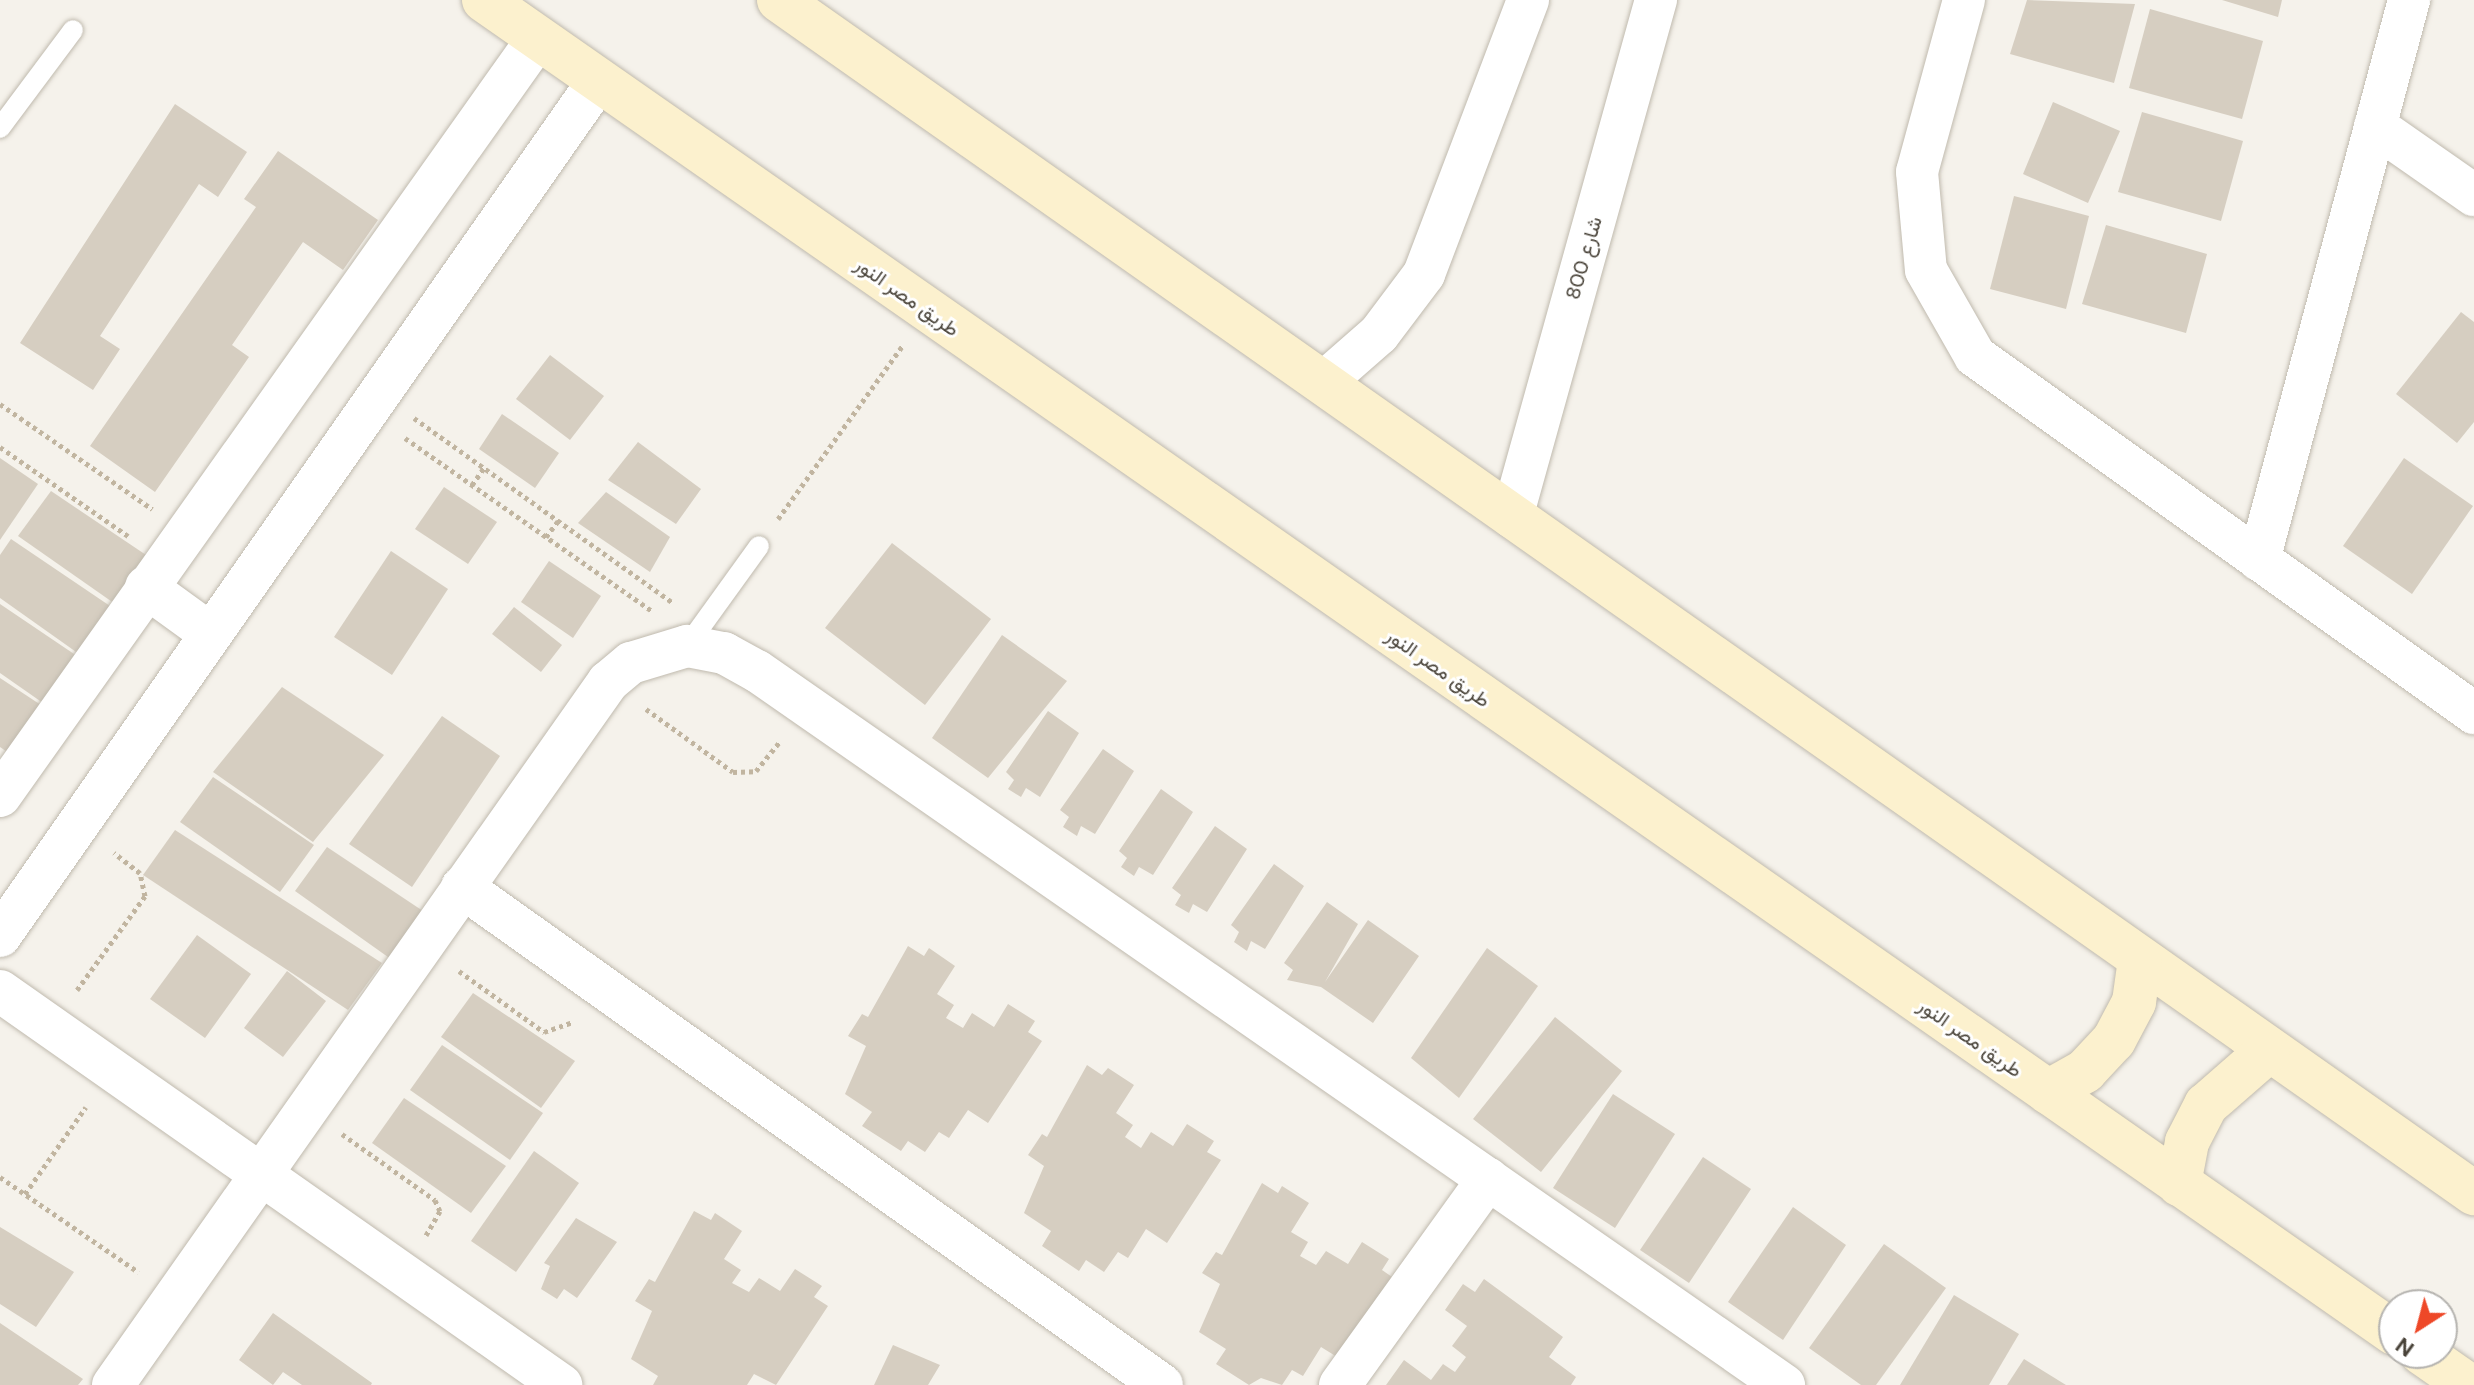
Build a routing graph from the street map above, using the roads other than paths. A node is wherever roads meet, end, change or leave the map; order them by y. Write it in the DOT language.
graph roads {
  1 [pos="484,0"];
  2 [pos="779,0"];
  3 [pos="1528,0"];
  4 [pos="1656,0"];
  5 [pos="1964,0"];
  6 [pos="2409,0"];
  7 [pos="73,30"];
  8 [pos="538,38"];
  9 [pos="599,80"];
  10 [pos="2375,126"];
  11 [pos="0,128"];
  12 [pos="2474,195"];
  13 [pos="1323,383"];
  14 [pos="1512,517"];
  15 [pos="759,546"];
  16 [pos="2259,560"];
  17 [pos="165,561"];
  18 [pos="211,634"];
  19 [pos="694,636"];
  20 [pos="2474,713"];
  21 [pos="0,796"];
  22 [pos="462,887"];
  23 [pos="0,936"];
  24 [pos="2140,960"];
  25 [pos="0,991"];
  26 [pos="2268,1051"];
  27 [pos="2048,1092"];
  28 [pos="261,1174"];
  29 [pos="1488,1179"];
  30 [pos="2179,1184"];
  31 [pos="2474,1193"];
  32 [pos="2378,1322"];
  33 [pos="2445,1369"];
  34 [pos="1771,1381"];
  35 [pos="113,1385"];
  36 [pos="561,1385"];
  37 [pos="1162,1385"];
  38 [pos="1340,1385"];
  39 [pos="2468,1385"];
  1 -- 8 [label="street, طريق مصر النور"];
  2 -- 13 [label="street"];
  3 -- 13 [label="street"];
  4 -- 14 [label="street, شارع 800"];
  5 -- 16 [label="street"];
  6 -- 10 [label="street"];
  7 -- 11 [label="lane"];
  8 -- 9 [label="street, طريق مصر النور"];
  8 -- 17 [label="street"];
  9 -- 18 [label="street"];
  9 -- 27 [label="street, طريق مصر النور"];
  10 -- 12 [label="street"];
  10 -- 16 [label="street"];
  13 -- 14 [label="street"];
  14 -- 24 [label="street"];
  15 -- 19 [label="lane"];
  16 -- 20 [label="street"];
  17 -- 18 [label="street"];
  17 -- 21 [label="street"];
  18 -- 23 [label="street"];
  19 -- 22 [label="street"];
  19 -- 29 [label="street"];
  22 -- 28 [label="street"];
  22 -- 37 [label="street"];
  24 -- 26 [label="street"];
  24 -- 27 [label="street"];
  25 -- 28 [label="street"];
  26 -- 30 [label="street"];
  26 -- 31 [label="street"];
  27 -- 30 [label="street, طريق مصر النور"];
  28 -- 35 [label="street"];
  28 -- 36 [label="street"];
  29 -- 34 [label="street"];
  29 -- 38 [label="street"];
  30 -- 32 [label="street, طريق مصر النور"];
  33 -- 39 [label="street"];
}
